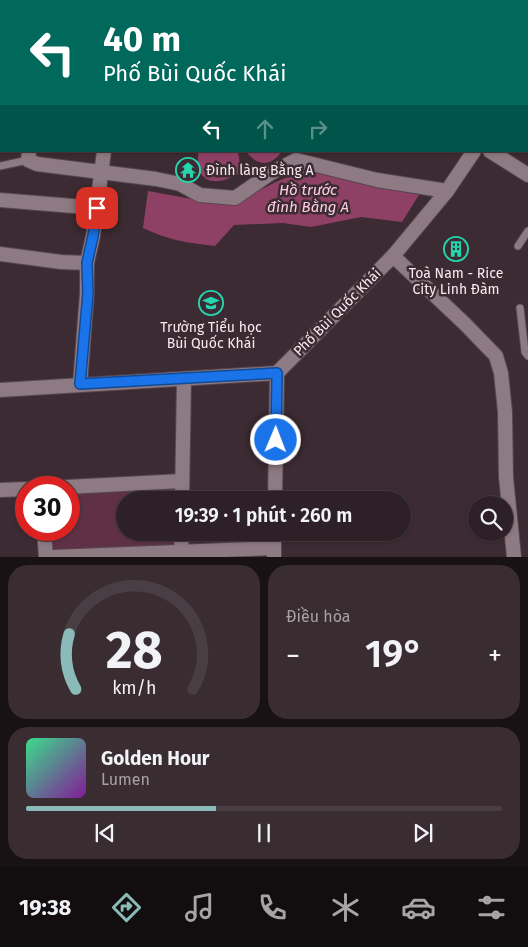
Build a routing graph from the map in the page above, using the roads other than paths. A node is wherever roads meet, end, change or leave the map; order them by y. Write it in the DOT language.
graph roads {
  1 [pos="104,152"];
  2 [pos="473,152"];
  3 [pos="492,152"];
  4 [pos="29,156"];
  5 [pos="294,156"];
  6 [pos="0,166"];
  7 [pos="102,173"];
  8 [pos="528,175"];
  9 [pos="447,190"];
  10 [pos="0,200"];
  11 [pos="97,208"];
  12 [pos="528,230"];
  13 [pos="518,246"];
  14 [pos="0,254"];
  15 [pos="393,256"];
  16 [pos="87,263"];
  17 [pos="520,308"];
  18 [pos="528,356"];
  19 [pos="277,373"];
  20 [pos="184,379"];
  21 [pos="80,384"];
  22 [pos="0,390"];
  23 [pos="182,481"];
  24 [pos="80,486"];
  25 [pos="15,489"];
  26 [pos="0,490"];
  27 [pos="182,491"];
  28 [pos="275,491"];
  29 [pos="45,541"];
  30 [pos="182,541"];
  31 [pos="181,552"];
  32 [pos="274,552"];
  33 [pos="46,557"];
  34 [pos="53,557"];
  35 [pos="514,557"];
  1 -- 7 [label="street"];
  2 -- 9 [label="street, Phố Bùi Quốc Khái"];
  3 -- 8 [label="street"];
  4 -- 6 [label="lane"];
  4 -- 7 [label="street"];
  5 -- 7 [label="street"];
  5 -- 9 [label="street"];
  7 -- 11 [label="street"];
  9 -- 15 [label="street, Phố Bùi Quốc Khái"];
  10 -- 11 [label="street"];
  11 -- 16 [label="street"];
  12 -- 13 [label="lane"];
  14 -- 16 [label="street"];
  15 -- 19 [label="street, Phố Bùi Quốc Khái"];
  15 -- 35 [label="street"];
  16 -- 21 [label="street"];
  17 -- 18 [label="lane"];
  19 -- 20 [label="street"];
  19 -- 28 [label="street"];
  20 -- 21 [label="street"];
  20 -- 23 [label="street"];
  21 -- 22 [label="street"];
  23 -- 24 [label="street"];
  23 -- 27 [label="street"];
  25 -- 26 [label="street"];
  29 -- 33 [label="street"];
  30 -- 31 [label="street"];
  31 -- 32 [label="street"];
  31 -- 34 [label="street"];
}
